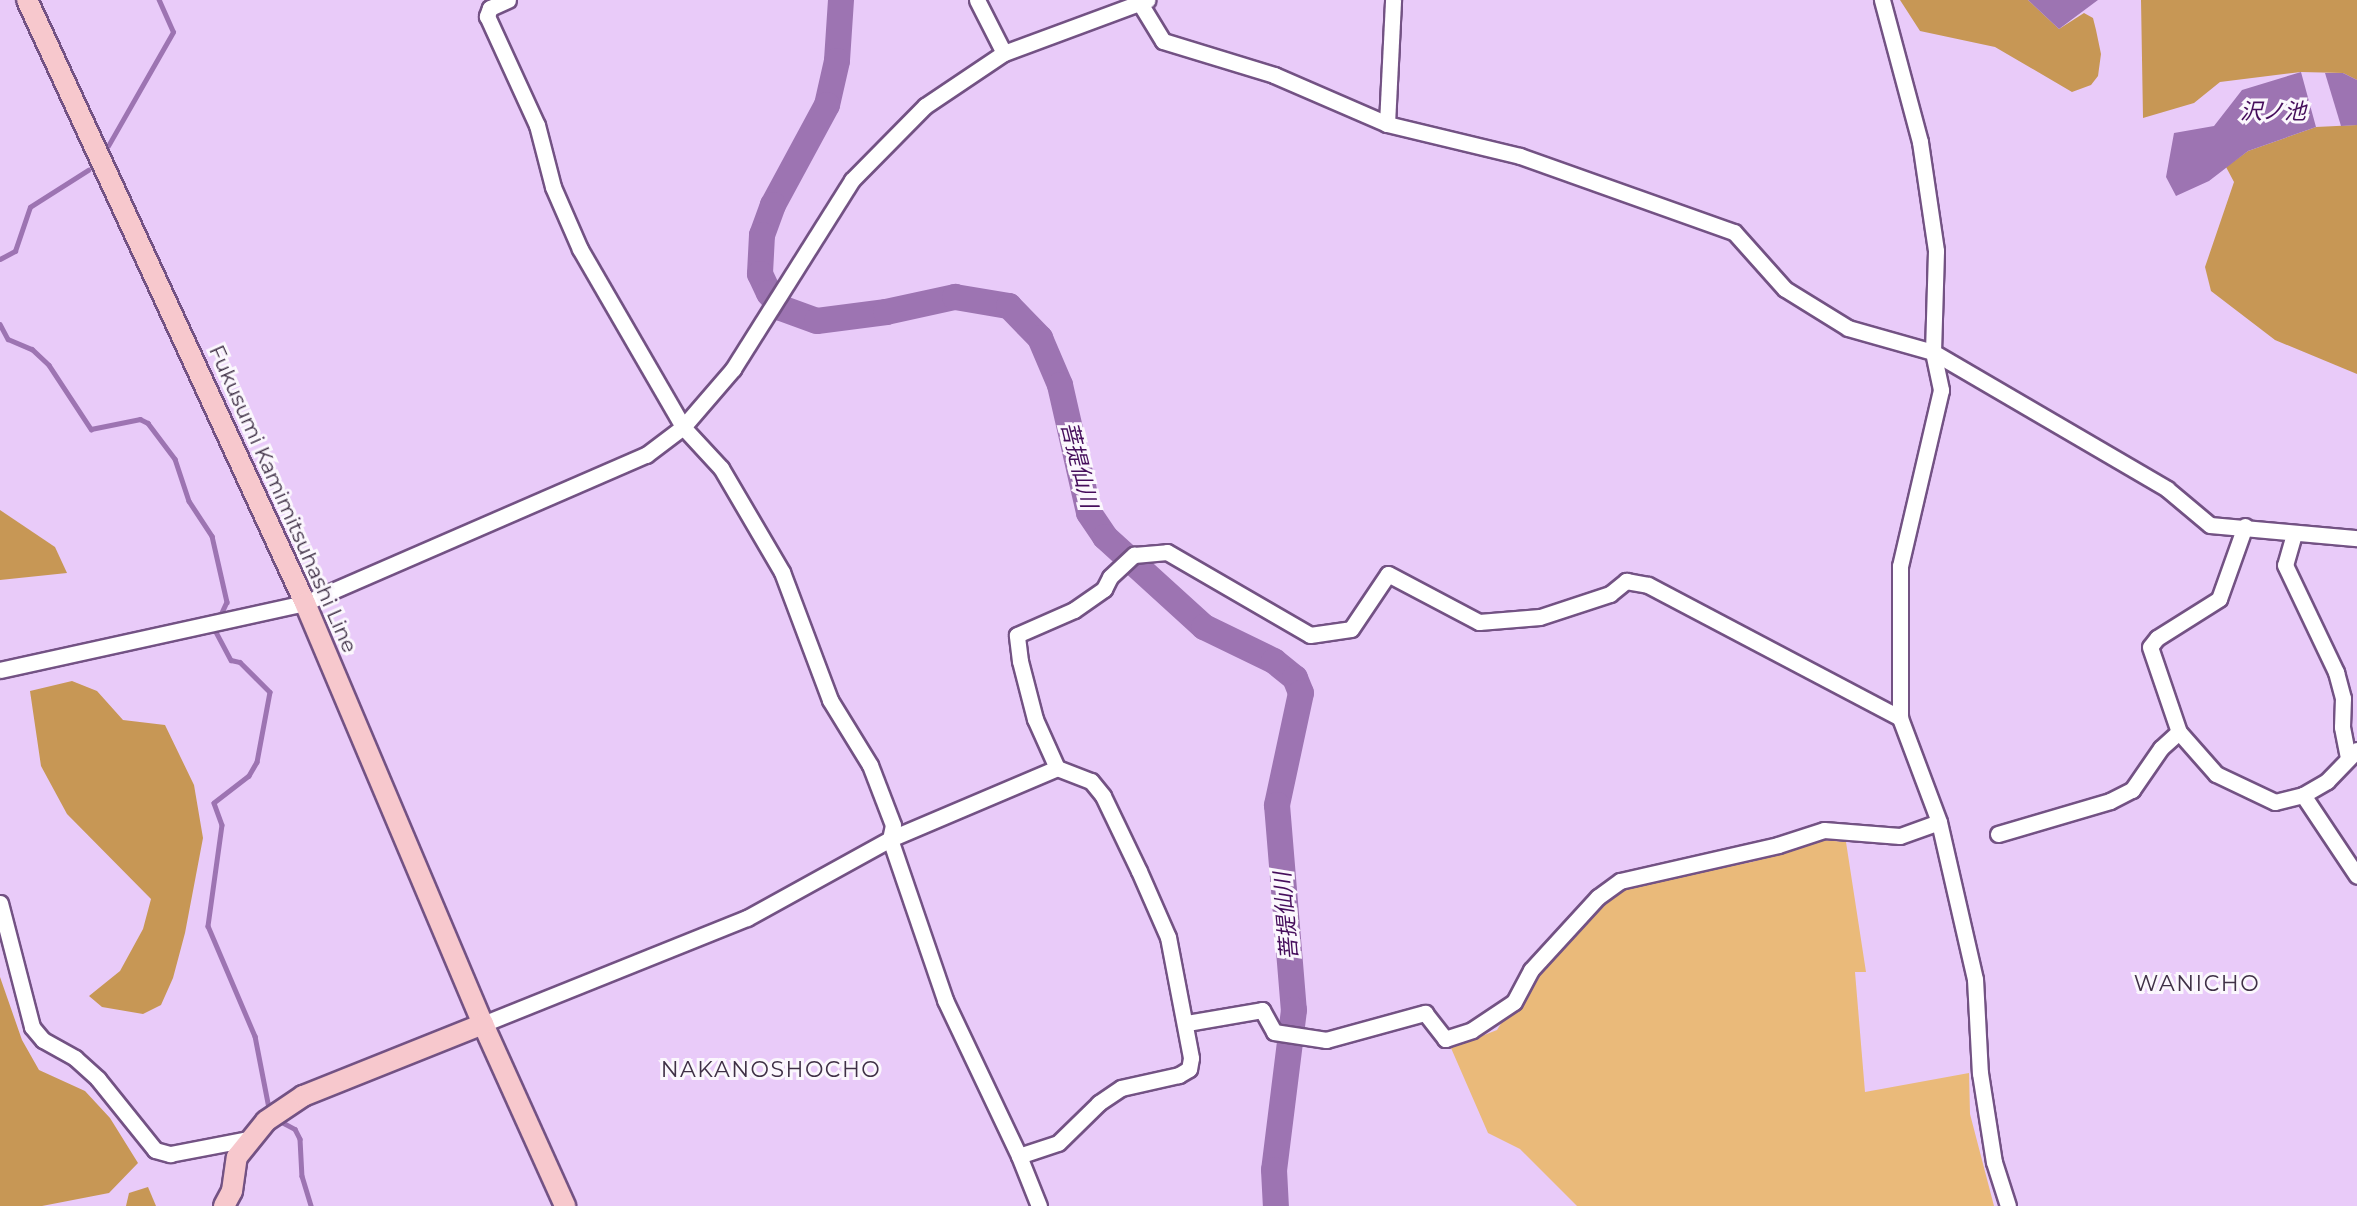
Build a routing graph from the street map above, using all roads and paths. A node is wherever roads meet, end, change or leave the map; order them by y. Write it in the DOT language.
graph roads {
  1 [pos="27,0"];
  2 [pos="508,0"];
  3 [pos="977,0"];
  4 [pos="1393,0"];
  5 [pos="1882,0"];
  6 [pos="1141,1"];
  7 [pos="1004,53"];
  8 [pos="1387,124"];
  9 [pos="1933,352"];
  10 [pos="683,427"];
  11 [pos="2244,526"];
  12 [pos="2294,534"];
  13 [pos="2357,538"];
  14 [pos="305,603"];
  15 [pos="0,670"];
  16 [pos="1900,718"];
  17 [pos="2179,732"];
  18 [pos="2352,754"];
  19 [pos="1057,768"];
  20 [pos="2303,795"];
  21 [pos="1939,822"];
  22 [pos="1998,834"];
  23 [pos="890,839"];
  24 [pos="2357,876"];
  25 [pos="0,903"];
  26 [pos="1187,1023"];
  27 [pos="483,1024"];
  28 [pos="248,1139"];
  29 [pos="1019,1156"];
  30 [pos="224,1206"];
  31 [pos="565,1206"];
  32 [pos="1039,1206"];
  33 [pos="2008,1206"];
  1 -- 14 [label="main road, Fukusumi Kamimitsuhashi Line"];
  2 -- 10 [label="street"];
  3 -- 7 [label="street"];
  4 -- 8 [label="street"];
  5 -- 9 [label="street"];
  6 -- 7 [label="street"];
  6 -- 8 [label="street"];
  7 -- 10 [label="street"];
  8 -- 9 [label="street"];
  9 -- 11 [label="street"];
  9 -- 16 [label="street"];
  10 -- 14 [label="street"];
  10 -- 23 [label="street"];
  11 -- 12 [label="street"];
  11 -- 17 [label="street"];
  12 -- 13 [label="street"];
  12 -- 18 [label="street"];
  14 -- 15 [label="street"];
  14 -- 27 [label="main road, Fukusumi Kamimitsuhashi Line"];
  16 -- 19 [label="street"];
  16 -- 21 [label="street"];
  17 -- 20 [label="street"];
  17 -- 22 [label="street"];
  18 -- 20 [label="street"];
  19 -- 23 [label="street"];
  19 -- 26 [label="street"];
  20 -- 24 [label="street"];
  21 -- 26 [label="street"];
  21 -- 33 [label="street"];
  23 -- 27 [label="street"];
  23 -- 29 [label="street"];
  25 -- 28 [label="street"];
  26 -- 29 [label="street"];
  27 -- 28 [label="main road"];
  27 -- 31 [label="main road, Fukusumi Kamimitsuhashi Line"];
  28 -- 30 [label="main road"];
  29 -- 32 [label="street"];
}
